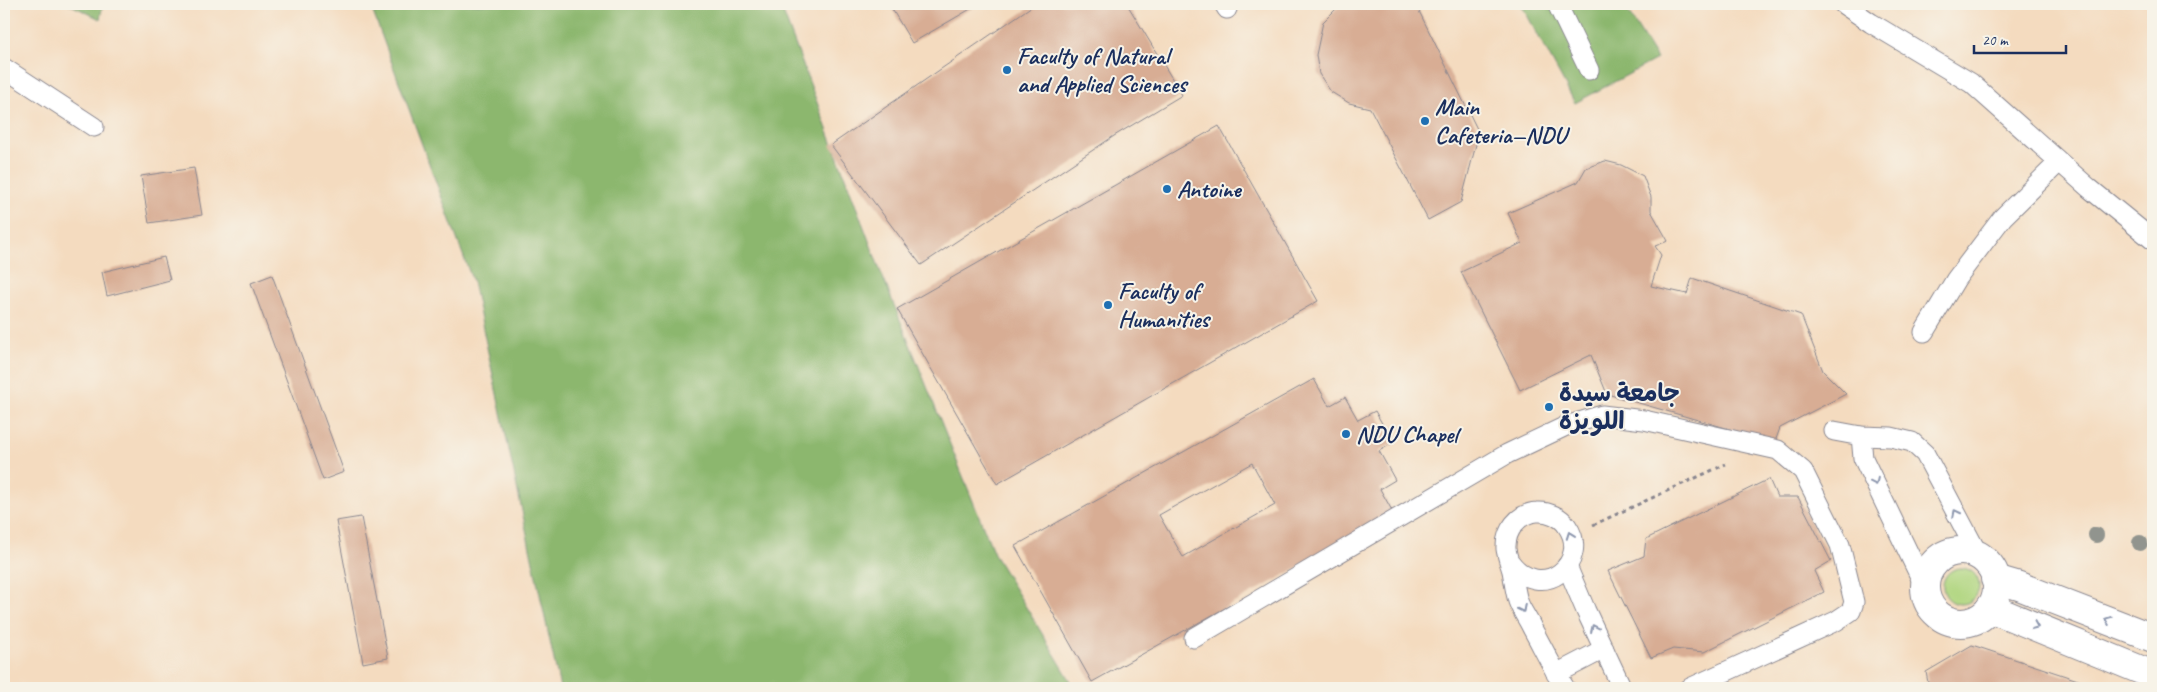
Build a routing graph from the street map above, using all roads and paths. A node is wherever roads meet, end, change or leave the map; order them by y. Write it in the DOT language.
graph roads {
  1 [pos="1557,4"];
  2 [pos="1843,4"];
  3 [pos="4,68"];
  4 [pos="1590,70"];
  5 [pos="94,127"];
  6 [pos="2059,162"];
  7 [pos="2153,240"];
  8 [pos="1924,332"];
  9 [pos="1834,431"];
  10 [pos="1861,436"];
  11 [pos="1764,447"];
  12 [pos="1572,534"];
  13 [pos="1979,556"];
  14 [pos="1510,562"];
  15 [pos="1568,566"];
  16 [pos="1995,579"];
  17 [pos="1924,586"];
  18 [pos="1990,608"];
  19 [pos="1194,638"];
  20 [pos="2153,638"];
  21 [pos="1604,649"];
  22 [pos="2153,675"];
  23 [pos="1561,681"];
  24 [pos="1622,688"];
  25 [pos="1690,688"];
  1 -- 4 [label="lane"];
  2 -- 6 [label="lane"];
  3 -- 5 [label="lane"];
  6 -- 7 [label="lane"];
  6 -- 8 [label="lane"];
  9 -- 10 [label="lane"];
  13 -- 10 [label="lane, one-way"];
  10 -- 17 [label="lane, one-way"];
  11 -- 12 [label="path"];
  11 -- 19 [label="lane"];
  11 -- 25 [label="lane"];
  12 -- 14 [label="lane"];
  15 -- 12 [label="lane, one-way"];
  13 -- 16 [label="street"];
  13 -- 17 [label="street"];
  14 -- 15 [label="lane"];
  14 -- 23 [label="lane, one-way"];
  21 -- 15 [label="lane, one-way"];
  16 -- 18 [label="street"];
  20 -- 16 [label="street, one-way"];
  17 -- 18 [label="street"];
  18 -- 22 [label="street, one-way"];
  21 -- 23 [label="lane"];
  21 -- 24 [label="lane"];
}
